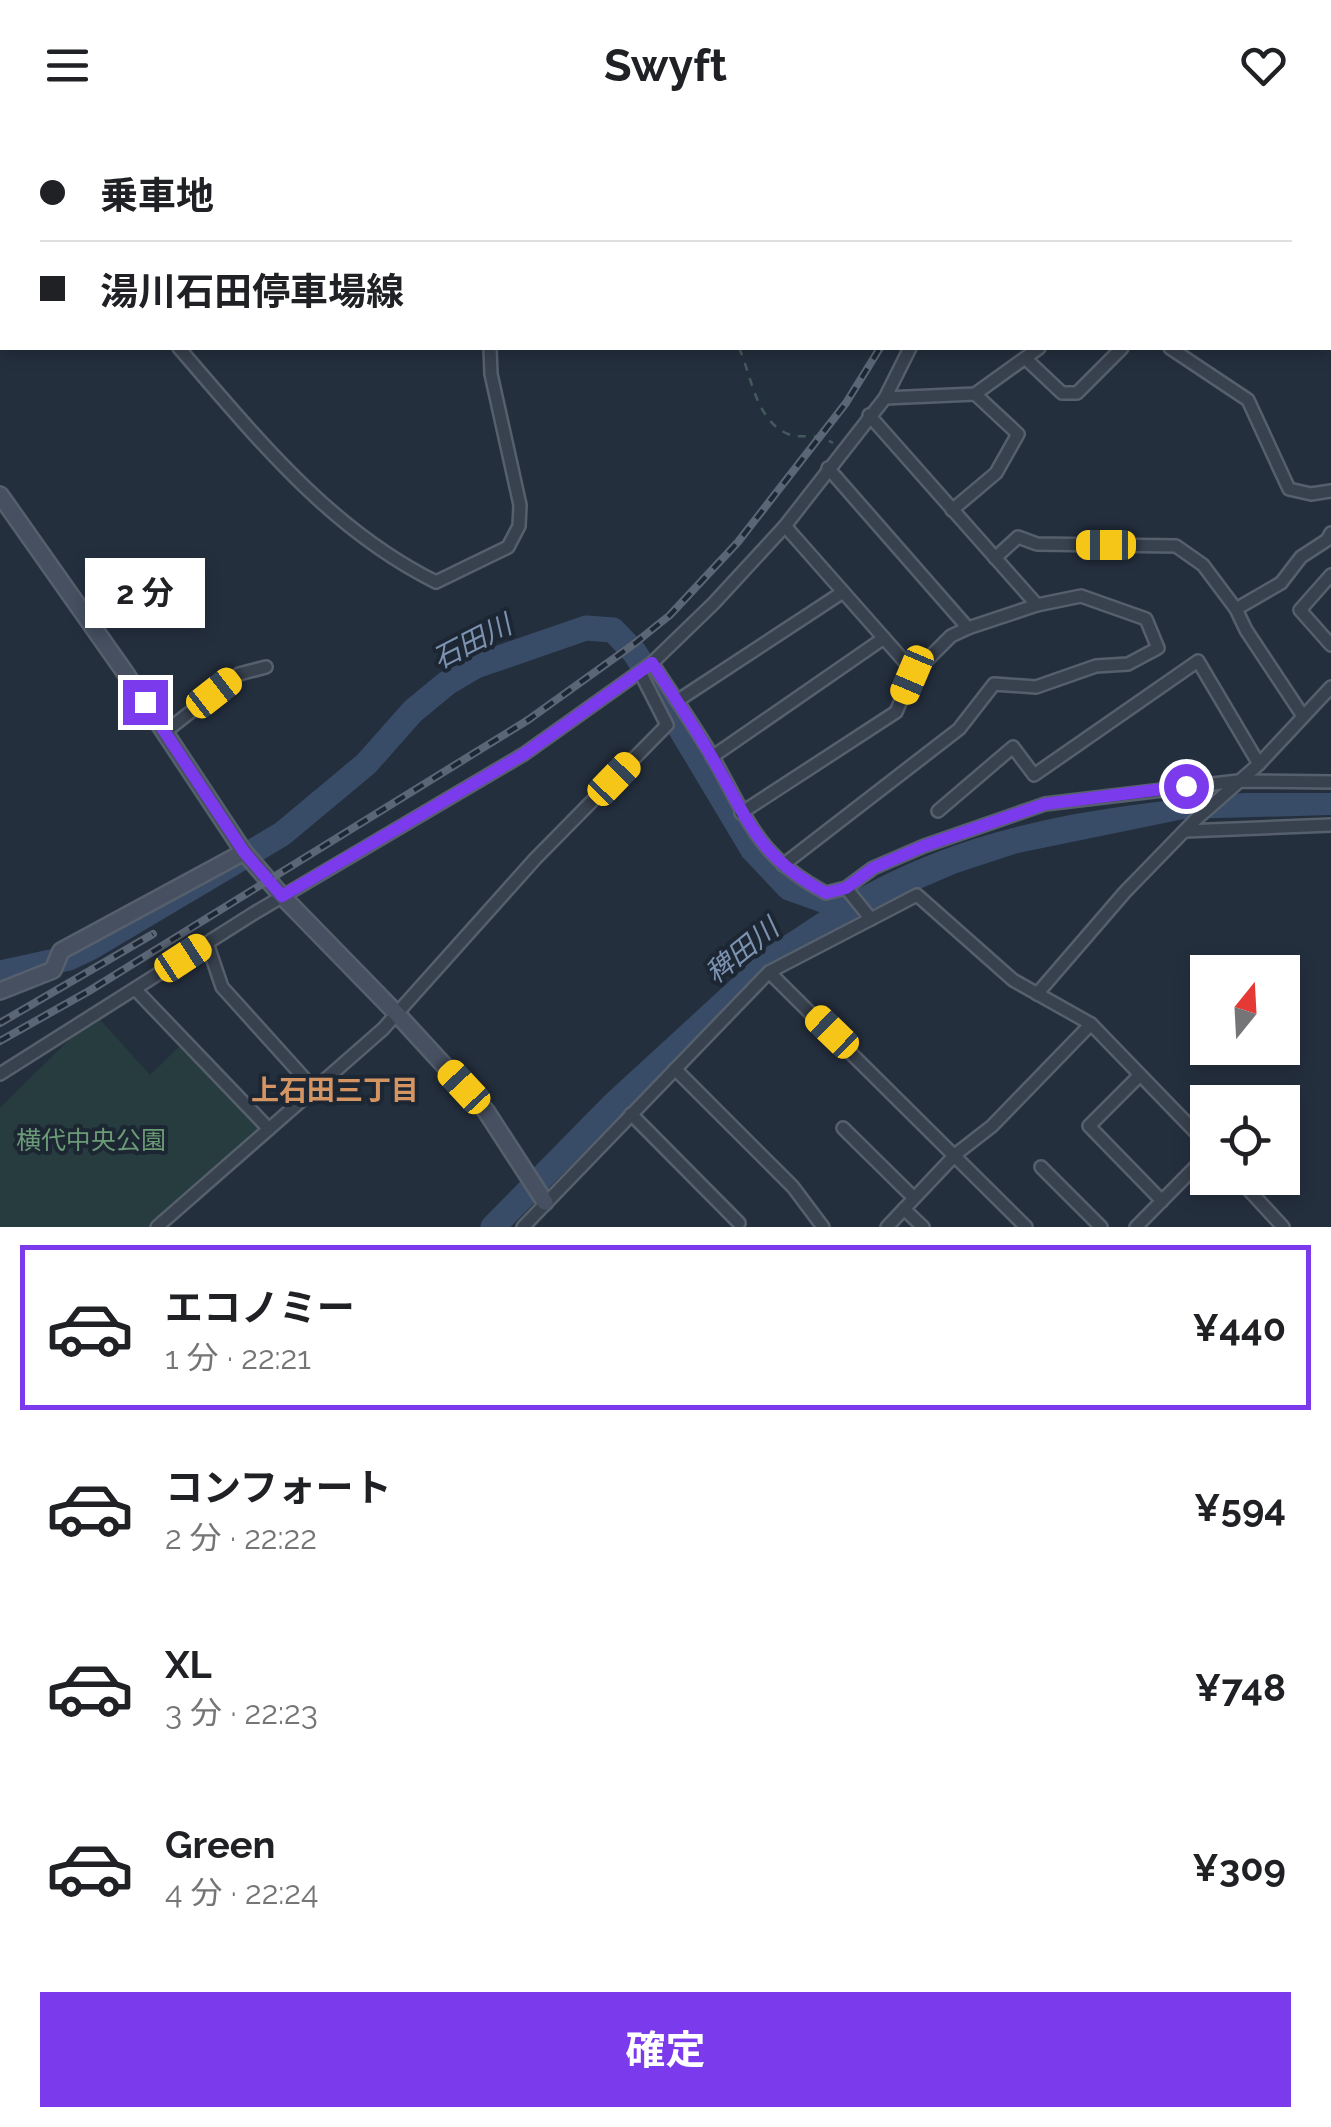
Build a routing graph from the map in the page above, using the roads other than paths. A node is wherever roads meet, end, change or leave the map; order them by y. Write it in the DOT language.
graph roads {
  1 [pos="181,350"];
  2 [pos="490,350"];
  3 [pos="909,350"];
  4 [pos="1037,350"];
  5 [pos="1120,350"];
  6 [pos="1173,350"];
  7 [pos="1026,359"];
  8 [pos="975,394"];
  9 [pos="885,398"];
  10 [pos="869,415"];
  11 [pos="828,468"];
  12 [pos="1331,491"];
  13 [pos="0,496"];
  14 [pos="952,510"];
  15 [pos="785,526"];
  16 [pos="1331,533"];
  17 [pos="996,558"];
  18 [pos="1331,575"];
  19 [pos="843,592"];
  20 [pos="1037,605"];
  21 [pos="1236,609"];
  22 [pos="968,628"];
  23 [pos="884,638"];
  24 [pos="1331,645"];
  25 [pos="652,663"];
  26 [pos="266,667"];
  27 [pos="640,672"];
  28 [pos="912,675"];
  29 [pos="1331,687"];
  30 [pos="677,702"];
  31 [pos="1304,716"];
  32 [pos="165,732"];
  33 [pos="712,757"];
  34 [pos="1259,764"];
  35 [pos="1331,782"];
  36 [pos="1235,784"];
  37 [pos="938,810"];
  38 [pos="741,813"];
  39 [pos="1189,826"];
  40 [pos="1331,826"];
  41 [pos="244,852"];
  42 [pos="783,864"];
  43 [pos="846,888"];
  44 [pos="282,896"];
  45 [pos="871,919"];
  46 [pos="208,942"];
  47 [pos="768,972"];
  48 [pos="134,989"];
  49 [pos="0,991"];
  50 [pos="1037,994"];
  51 [pos="397,1014"];
  52 [pos="1091,1024"];
  53 [pos="675,1068"];
  54 [pos="0,1074"];
  55 [pos="1140,1075"];
  56 [pos="314,1089"];
  57 [pos="631,1114"];
  58 [pos="1190,1126"];
  59 [pos="843,1128"];
  60 [pos="269,1129"];
  61 [pos="956,1154"];
  62 [pos="1041,1167"];
  63 [pos="1190,1172"];
  64 [pos="1254,1195"];
  65 [pos="914,1198"];
  66 [pos="1162,1201"];
  67 [pos="545,1202"];
  68 [pos="904,1209"];
  69 [pos="739,1223"];
  70 [pos="157,1227"];
  71 [pos="523,1227"];
  72 [pos="823,1227"];
  73 [pos="887,1227"];
  74 [pos="922,1227"];
  75 [pos="1026,1227"];
  76 [pos="1102,1227"];
  77 [pos="1136,1227"];
  78 [pos="1283,1227"];
  1 -- 2 [label="street"];
  3 -- 9 [label="street"];
  4 -- 7 [label="street"];
  5 -- 7 [label="street"];
  6 -- 12 [label="street"];
  7 -- 8 [label="street"];
  8 -- 9 [label="street"];
  8 -- 14 [label="street"];
  9 -- 10 [label="street"];
  10 -- 11 [label="street"];
  10 -- 14 [label="street"];
  11 -- 15 [label="street"];
  11 -- 22 [label="street"];
  13 -- 32 [label="main road"];
  14 -- 17 [label="street"];
  15 -- 19 [label="street"];
  15 -- 25 [label="street"];
  16 -- 21 [label="street"];
  17 -- 20 [label="street"];
  17 -- 21 [label="street"];
  18 -- 24 [label="street"];
  19 -- 23 [label="street"];
  19 -- 30 [label="street"];
  20 -- 22 [label="street"];
  20 -- 42 [label="street"];
  21 -- 31 [label="street"];
  22 -- 28 [label="street"];
  23 -- 28 [label="street"];
  23 -- 33 [label="street"];
  25 -- 27 [label="street"];
  25 -- 30 [label="street"];
  26 -- 32 [label="street"];
  27 -- 44 [label="street"];
  27 -- 51 [label="street"];
  28 -- 38 [label="street"];
  29 -- 31 [label="street"];
  30 -- 33 [label="street"];
  31 -- 34 [label="street"];
  32 -- 41 [label="main road"];
  33 -- 38 [label="street"];
  34 -- 36 [label="street"];
  34 -- 37 [label="street"];
  35 -- 36 [label="street"];
  36 -- 39 [label="street"];
  36 -- 43 [label="street"];
  38 -- 42 [label="street"];
  39 -- 40 [label="street"];
  39 -- 50 [label="street"];
  41 -- 44 [label="main road"];
  41 -- 49 [label="main road"];
  42 -- 43 [label="street"];
  43 -- 45 [label="street"];
  44 -- 46 [label="street"];
  44 -- 51 [label="main road"];
  45 -- 47 [label="street"];
  45 -- 50 [label="street"];
  46 -- 48 [label="street"];
  46 -- 56 [label="street"];
  47 -- 53 [label="street"];
  47 -- 61 [label="street"];
  48 -- 54 [label="street"];
  48 -- 60 [label="street"];
  50 -- 52 [label="street"];
  51 -- 56 [label="street"];
  51 -- 67 [label="main road"];
  52 -- 55 [label="street"];
  52 -- 61 [label="street"];
  53 -- 57 [label="street"];
  53 -- 72 [label="street"];
  55 -- 58 [label="street"];
  55 -- 66 [label="street"];
  56 -- 60 [label="street"];
  57 -- 67 [label="street"];
  57 -- 69 [label="street"];
  59 -- 65 [label="street"];
  60 -- 70 [label="street"];
  61 -- 65 [label="street"];
  61 -- 75 [label="street"];
  62 -- 76 [label="street"];
  63 -- 66 [label="street"];
  64 -- 78 [label="street"];
  65 -- 68 [label="street"];
  66 -- 77 [label="street"];
  67 -- 71 [label="street"];
  68 -- 73 [label="street"];
  68 -- 74 [label="street"];
}
